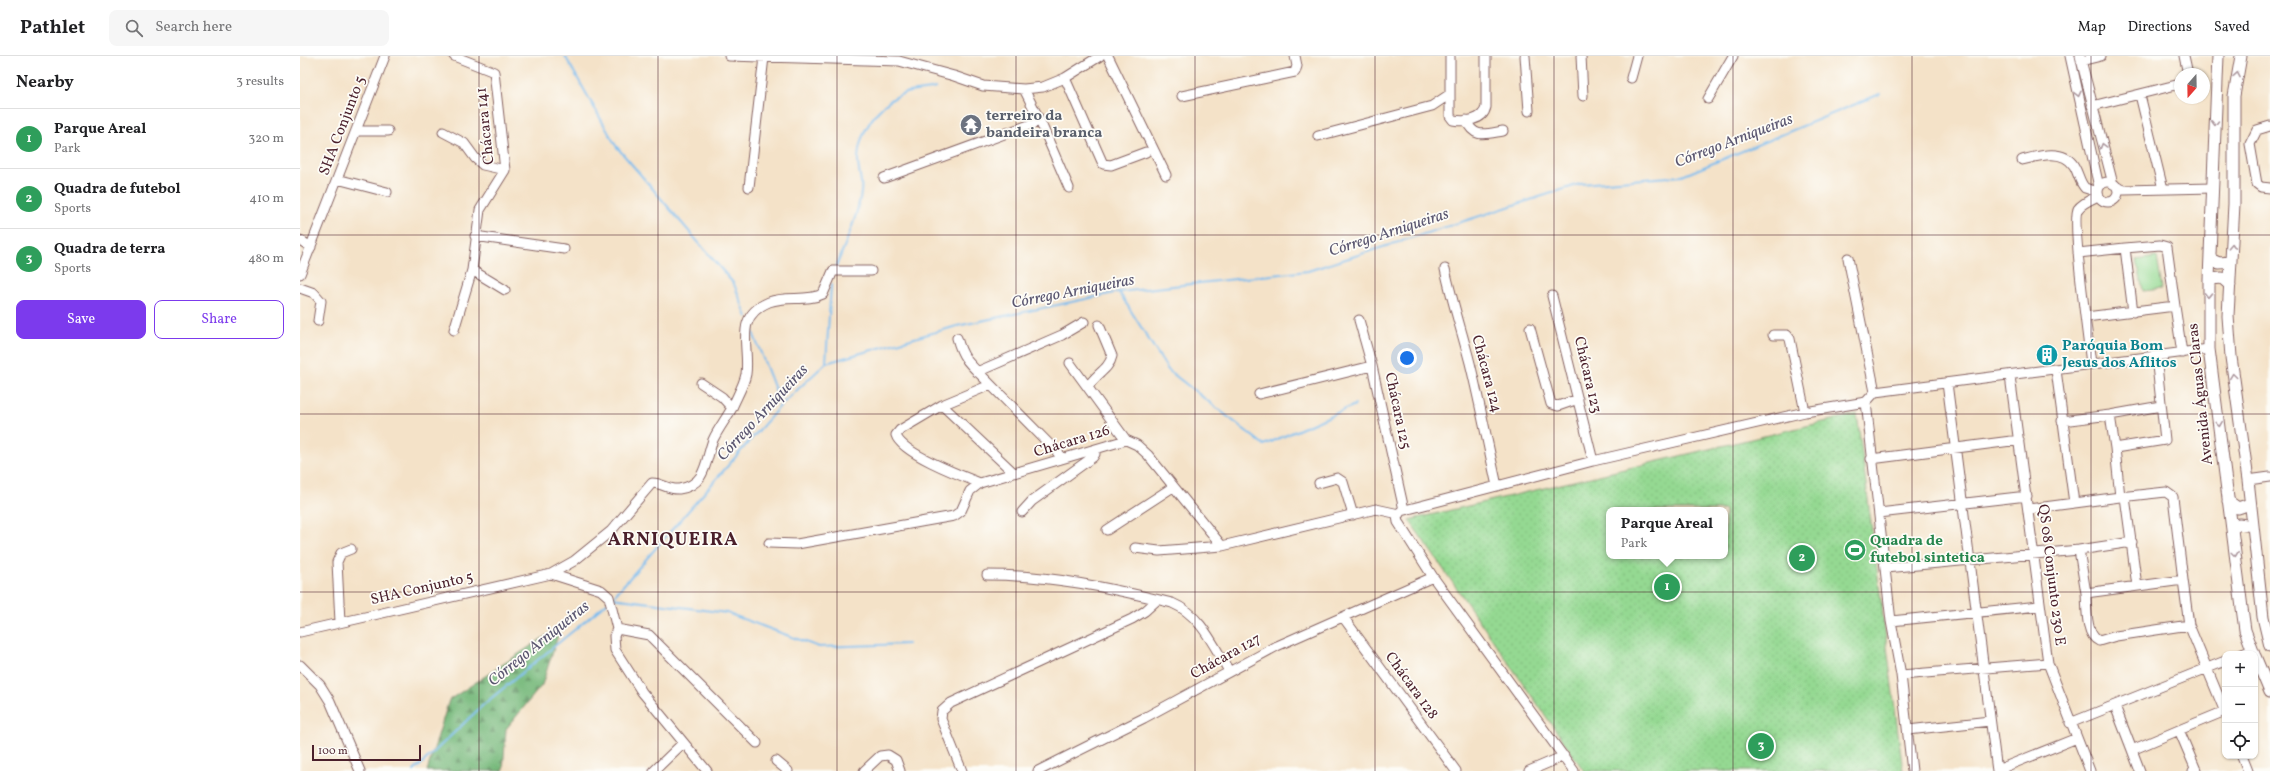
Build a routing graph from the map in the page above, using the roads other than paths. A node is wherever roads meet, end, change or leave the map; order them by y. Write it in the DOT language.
graph roads {
  1 [pos="385,56"];
  2 [pos="454,56"];
  3 [pos="729,56"];
  4 [pos="1100,56"];
  5 [pos="1108,56"];
  6 [pos="1295,56"];
  7 [pos="1450,56"];
  8 [pos="1486,56"];
  9 [pos="1525,56"];
  10 [pos="1581,56"];
  11 [pos="1637,56"];
  12 [pos="1733,56"];
  13 [pos="2070,56"];
  14 [pos="2101,56"];
  15 [pos="2184,56"];
  16 [pos="2218,56"];
  17 [pos="2241,56"];
  18 [pos="764,57"];
  19 [pos="2080,59"];
  20 [pos="2187,68"];
  21 [pos="1064,78"];
  22 [pos="1631,78"];
  23 [pos="2174,86"];
  24 [pos="1024,89"];
  25 [pos="1450,94"];
  26 [pos="2140,95"];
  27 [pos="1182,96"];
  28 [pos="1583,96"];
  29 [pos="1708,99"];
  30 [pos="2092,106"];
  31 [pos="1529,111"];
  32 [pos="1466,120"];
  33 [pos="1040,121"];
  34 [pos="2270,126"];
  35 [pos="356,131"];
  36 [pos="388,131"];
  37 [pos="1503,131"];
  38 [pos="443,132"];
  39 [pos="1318,136"];
  40 [pos="1146,152"];
  41 [pos="2022,160"];
  42 [pos="505,170"];
  43 [pos="1166,175"];
  44 [pos="884,178"];
  45 [pos="337,179"];
  46 [pos="749,187"];
  47 [pos="1069,188"];
  48 [pos="2213,188"];
  49 [pos="2270,188"];
  50 [pos="2116,189"];
  51 [pos="2162,189"];
  52 [pos="387,192"];
  53 [pos="2098,192"];
  54 [pos="475,236"];
  55 [pos="300,240"];
  56 [pos="311,247"];
  57 [pos="2125,248"];
  58 [pos="564,249"];
  59 [pos="2078,253"];
  60 [pos="1848,258"];
  61 [pos="2210,259"];
  62 [pos="2231,262"];
  63 [pos="1446,269"];
  64 [pos="472,270"];
  65 [pos="870,271"];
  66 [pos="300,274"];
  67 [pos="2209,279"];
  68 [pos="2230,285"];
  69 [pos="300,288"];
  70 [pos="504,290"];
  71 [pos="1552,296"];
  72 [pos="2175,306"];
  73 [pos="2133,312"];
  74 [pos="2086,317"];
  75 [pos="1359,320"];
  76 [pos="318,321"];
  77 [pos="1084,322"];
  78 [pos="1099,325"];
  79 [pos="1530,328"];
  80 [pos="454,330"];
  81 [pos="1773,335"];
  82 [pos="957,338"];
  83 [pos="2209,349"];
  84 [pos="2182,353"];
  85 [pos="2156,356"];
  86 [pos="1070,363"];
  87 [pos="2091,364"];
  88 [pos="1372,366"];
  89 [pos="2056,370"];
  90 [pos="978,372"];
  91 [pos="2010,376"];
  92 [pos="701,383"];
  93 [pos="1947,383"];
  94 [pos="990,384"];
  95 [pos="1088,386"];
  96 [pos="1875,392"];
  97 [pos="1259,394"];
  98 [pos="1578,399"];
  99 [pos="1866,402"];
  100 [pos="942,405"];
  101 [pos="2161,406"];
  102 [pos="732,408"];
  103 [pos="1805,412"];
  104 [pos="2110,415"];
  105 [pos="2062,421"];
  106 [pos="1126,440"];
  107 [pos="2019,440"];
  108 [pos="2114,448"];
  109 [pos="1957,449"];
  110 [pos="1094,450"];
  111 [pos="1064,458"];
  112 [pos="1871,459"];
  113 [pos="1593,461"];
  114 [pos="1014,474"];
  115 [pos="2270,477"];
  116 [pos="2248,480"];
  117 [pos="980,483"];
  118 [pos="1319,483"];
  119 [pos="1497,486"];
  120 [pos="1173,487"];
  121 [pos="2027,496"];
  122 [pos="2122,497"];
  123 [pos="2228,501"];
  124 [pos="1963,502"];
  125 [pos="2074,503"];
  126 [pos="2250,504"];
  127 [pos="2029,509"];
  128 [pos="1022,512"];
  129 [pos="1401,512"];
  130 [pos="1879,513"];
  131 [pos="1353,515"];
  132 [pos="2253,526"];
  133 [pos="2232,529"];
  134 [pos="1107,530"];
  135 [pos="2132,542"];
  136 [pos="769,543"];
  137 [pos="1222,546"];
  138 [pos="1135,548"];
  139 [pos="351,549"];
  140 [pos="2079,550"];
  141 [pos="2033,554"];
  142 [pos="1970,558"];
  143 [pos="1885,568"];
  144 [pos="551,574"];
  145 [pos="987,575"];
  146 [pos="1433,577"];
  147 [pos="2183,580"];
  148 [pos="2137,586"];
  149 [pos="2086,593"];
  150 [pos="1156,600"];
  151 [pos="2266,601"];
  152 [pos="2040,606"];
  153 [pos="1978,613"];
  154 [pos="1343,617"];
  155 [pos="1891,621"];
  156 [pos="340,622"];
  157 [pos="2189,626"];
  158 [pos="617,629"];
  159 [pos="300,632"];
  160 [pos="2270,646"];
  161 [pos="2250,651"];
  162 [pos="2222,662"];
  163 [pos="2048,663"];
  164 [pos="300,665"];
  165 [pos="2205,668"];
  166 [pos="2258,668"];
  167 [pos="1985,669"];
  168 [pos="1229,671"];
  169 [pos="1901,675"];
  170 [pos="2270,692"];
  171 [pos="2222,705"];
  172 [pos="2114,706"];
  173 [pos="2222,712"];
  174 [pos="1990,721"];
  175 [pos="2070,723"];
  176 [pos="1908,730"];
  177 [pos="2179,730"];
  178 [pos="2077,738"];
  179 [pos="683,743"];
  180 [pos="757,743"];
  181 [pos="2132,750"];
  182 [pos="1564,756"];
  183 [pos="2243,759"];
  184 [pos="776,761"];
  185 [pos="1997,770"];
  186 [pos="360,771"];
  187 [pos="654,771"];
  188 [pos="707,771"];
  189 [pos="788,771"];
  190 [pos="864,771"];
  191 [pos="900,771"];
  192 [pos="962,771"];
  193 [pos="1038,771"];
  194 [pos="1456,771"];
  195 [pos="1529,771"];
  196 [pos="1574,771"];
  197 [pos="1912,771"];
  198 [pos="2090,771"];
  199 [pos="2140,771"];
  200 [pos="2195,771"];
  201 [pos="2248,771"];
  1 -- 35 [label="street, SHA Conjunto 5"];
  2 -- 42 [label="street, Chácara 141"];
  3 -- 18 [label="street"];
  4 -- 21 [label="street"];
  5 -- 43 [label="street"];
  6 -- 27 [label="street"];
  7 -- 25 [label="street"];
  8 -- 32 [label="street"];
  9 -- 31 [label="street"];
  10 -- 28 [label="street"];
  11 -- 22 [label="street"];
  12 -- 29 [label="street"];
  13 -- 53 [label="street, one-way"];
  14 -- 19 [label="street"];
  15 -- 20 [label="street"];
  16 -- 48 [label="main road, Avenida Águas Claras, one-way"];
  62 -- 17 [label="main road, one-way"];
  18 -- 24 [label="street"];
  18 -- 46 [label="street"];
  19 -- 30 [label="street"];
  21 -- 24 [label="street"];
  21 -- 40 [label="street"];
  23 -- 26 [label="street"];
  24 -- 33 [label="street"];
  25 -- 32 [label="street"];
  25 -- 39 [label="street"];
  26 -- 30 [label="street"];
  26 -- 51 [label="street"];
  50 -- 30 [label="street, one-way"];
  32 -- 37 [label="street"];
  33 -- 44 [label="street"];
  33 -- 47 [label="street"];
  34 -- 49 [label="street"];
  35 -- 36 [label="street"];
  35 -- 45 [label="street, SHA Conjunto 5"];
  38 -- 42 [label="street"];
  41 -- 53 [label="street"];
  42 -- 54 [label="street, Chácara 141"];
  45 -- 52 [label="street"];
  45 -- 56 [label="street, SHA Conjunto 5"];
  48 -- 51 [label="street"];
  48 -- 61 [label="main road, Avenida Águas Claras"];
  50 -- 51 [label="street"];
  50 -- 53 [label="street"];
  50 -- 53 [label="street"];
  53 -- 59 [label="street"];
  54 -- 58 [label="street"];
  54 -- 64 [label="street, Chácara 141"];
  55 -- 56 [label="street"];
  56 -- 66 [label="street, SHA Conjunto 5"];
  57 -- 59 [label="street"];
  57 -- 72 [label="street"];
  57 -- 73 [label="street"];
  59 -- 74 [label="street"];
  60 -- 96 [label="street"];
  61 -- 62 [label="main road"];
  61 -- 67 [label="main road, Avenida Águas Claras"];
  62 -- 68 [label="main road"];
  63 -- 119 [label="street, Chácara 124"];
  64 -- 70 [label="street"];
  64 -- 80 [label="street, Chácara 141"];
  65 -- 102 [label="street"];
  67 -- 68 [label="main road"];
  67 -- 83 [label="main road, Avenida Águas Claras, one-way"];
  116 -- 68 [label="main road, one-way"];
  69 -- 76 [label="street"];
  71 -- 98 [label="street, Chácara 123"];
  72 -- 73 [label="street"];
  72 -- 84 [label="street"];
  73 -- 74 [label="street"];
  74 -- 87 [label="street"];
  75 -- 88 [label="street, Chácara 125"];
  77 -- 90 [label="street"];
  78 -- 95 [label="street"];
  79 -- 98 [label="street"];
  81 -- 103 [label="street"];
  82 -- 90 [label="street"];
  83 -- 84 [label="street"];
  83 -- 123 [label="main road, Avenida Águas Claras, one-way"];
  84 -- 85 [label="street"];
  85 -- 87 [label="street"];
  85 -- 101 [label="street"];
  86 -- 95 [label="street"];
  87 -- 89 [label="street"];
  88 -- 97 [label="street"];
  88 -- 129 [label="street, Chácara 125"];
  89 -- 91 [label="street"];
  89 -- 105 [label="street"];
  90 -- 94 [label="street"];
  91 -- 93 [label="street"];
  91 -- 107 [label="street, QS 08 Conjunto 230 E"];
  92 -- 102 [label="street"];
  93 -- 96 [label="street"];
  93 -- 109 [label="street"];
  94 -- 100 [label="street"];
  94 -- 111 [label="street"];
  95 -- 106 [label="street"];
  96 -- 99 [label="street"];
  98 -- 113 [label="street, Chácara 123"];
  99 -- 103 [label="street"];
  99 -- 112 [label="street"];
  100 -- 114 [label="street"];
  100 -- 117 [label="street"];
  101 -- 104 [label="street"];
  101 -- 108 [label="street"];
  102 -- 144 [label="street"];
  103 -- 113 [label="street"];
  104 -- 105 [label="street"];
  104 -- 108 [label="street"];
  105 -- 125 [label="street"];
  106 -- 110 [label="street, Chácara 126"];
  106 -- 120 [label="street, Chácara 126"];
  107 -- 109 [label="street"];
  107 -- 121 [label="street, QS 08 Conjunto 230 E"];
  108 -- 122 [label="street"];
  109 -- 112 [label="street"];
  109 -- 124 [label="street"];
  110 -- 111 [label="street, Chácara 126"];
  110 -- 128 [label="street"];
  111 -- 114 [label="street, Chácara 126"];
  112 -- 130 [label="street"];
  113 -- 119 [label="street"];
  114 -- 117 [label="street, Chácara 126"];
  115 -- 116 [label="street"];
  116 -- 126 [label="main road"];
  117 -- 136 [label="street"];
  118 -- 131 [label="street"];
  119 -- 129 [label="street"];
  120 -- 134 [label="street"];
  120 -- 137 [label="street, Chácara 126"];
  121 -- 124 [label="street"];
  121 -- 127 [label="street, QS 08 Conjunto 230 E"];
  122 -- 125 [label="street"];
  122 -- 135 [label="street"];
  122 -- 147 [label="street"];
  123 -- 126 [label="main road"];
  123 -- 133 [label="main road, Avenida Águas Claras"];
  124 -- 130 [label="street"];
  124 -- 142 [label="street"];
  125 -- 127 [label="street"];
  126 -- 132 [label="main road"];
  127 -- 141 [label="street, QS 08 Conjunto 230 E"];
  129 -- 131 [label="street"];
  129 -- 146 [label="street, Chácara 125"];
  130 -- 143 [label="street"];
  131 -- 137 [label="street"];
  132 -- 133 [label="main road"];
  132 -- 151 [label="main road"];
  133 -- 161 [label="main road, Avenida Águas Claras, one-way"];
  135 -- 140 [label="street"];
  135 -- 148 [label="street"];
  137 -- 138 [label="street"];
  139 -- 156 [label="street"];
  140 -- 141 [label="street"];
  140 -- 149 [label="street"];
  141 -- 142 [label="street"];
  141 -- 152 [label="street, QS 08 Conjunto 230 E"];
  142 -- 143 [label="street"];
  142 -- 153 [label="street"];
  143 -- 155 [label="street"];
  144 -- 156 [label="street, SHA Conjunto 5"];
  144 -- 158 [label="street"];
  145 -- 150 [label="street"];
  146 -- 154 [label="street, Chácara 127"];
  146 -- 182 [label="street, Chácara 125"];
  147 -- 148 [label="street"];
  147 -- 157 [label="street"];
  148 -- 149 [label="street"];
  149 -- 157 [label="street"];
  150 -- 168 [label="street"];
  150 -- 192 [label="street"];
  151 -- 160 [label="main road"];
  152 -- 153 [label="street"];
  152 -- 163 [label="street, QS 08 Conjunto 230 E"];
  153 -- 155 [label="street"];
  153 -- 167 [label="street"];
  154 -- 168 [label="street, Chácara 127"];
  154 -- 194 [label="street, Chácara 128"];
  155 -- 169 [label="street"];
  156 -- 159 [label="street, SHA Conjunto 5"];
  157 -- 165 [label="street"];
  158 -- 179 [label="street"];
  158 -- 180 [label="street"];
  162 -- 165 [label="street"];
  163 -- 167 [label="street"];
  163 -- 175 [label="street, QS 08 Conjunto 230 E"];
  164 -- 186 [label="street"];
  165 -- 171 [label="street"];
  165 -- 172 [label="street"];
  166 -- 170 [label="main road, Avenida Águas Claras"];
  167 -- 169 [label="street"];
  167 -- 174 [label="street"];
  168 -- 193 [label="street, Chácara 127"];
  169 -- 176 [label="street"];
  172 -- 175 [label="street"];
  172 -- 181 [label="street"];
  173 -- 177 [label="street"];
  174 -- 176 [label="street"];
  174 -- 185 [label="street"];
  175 -- 178 [label="street, QS 08 Conjunto 230 E"];
  176 -- 197 [label="street"];
  177 -- 181 [label="street"];
  177 -- 200 [label="street"];
  178 -- 185 [label="street"];
  178 -- 198 [label="street, QS 08 Conjunto 230 E"];
  179 -- 187 [label="street"];
  179 -- 188 [label="street"];
  181 -- 199 [label="street"];
  182 -- 195 [label="street"];
  182 -- 196 [label="street, Chácara 125"];
  183 -- 201 [label="street"];
  184 -- 189 [label="street"];
  190 -- 191 [label="street"];
}
